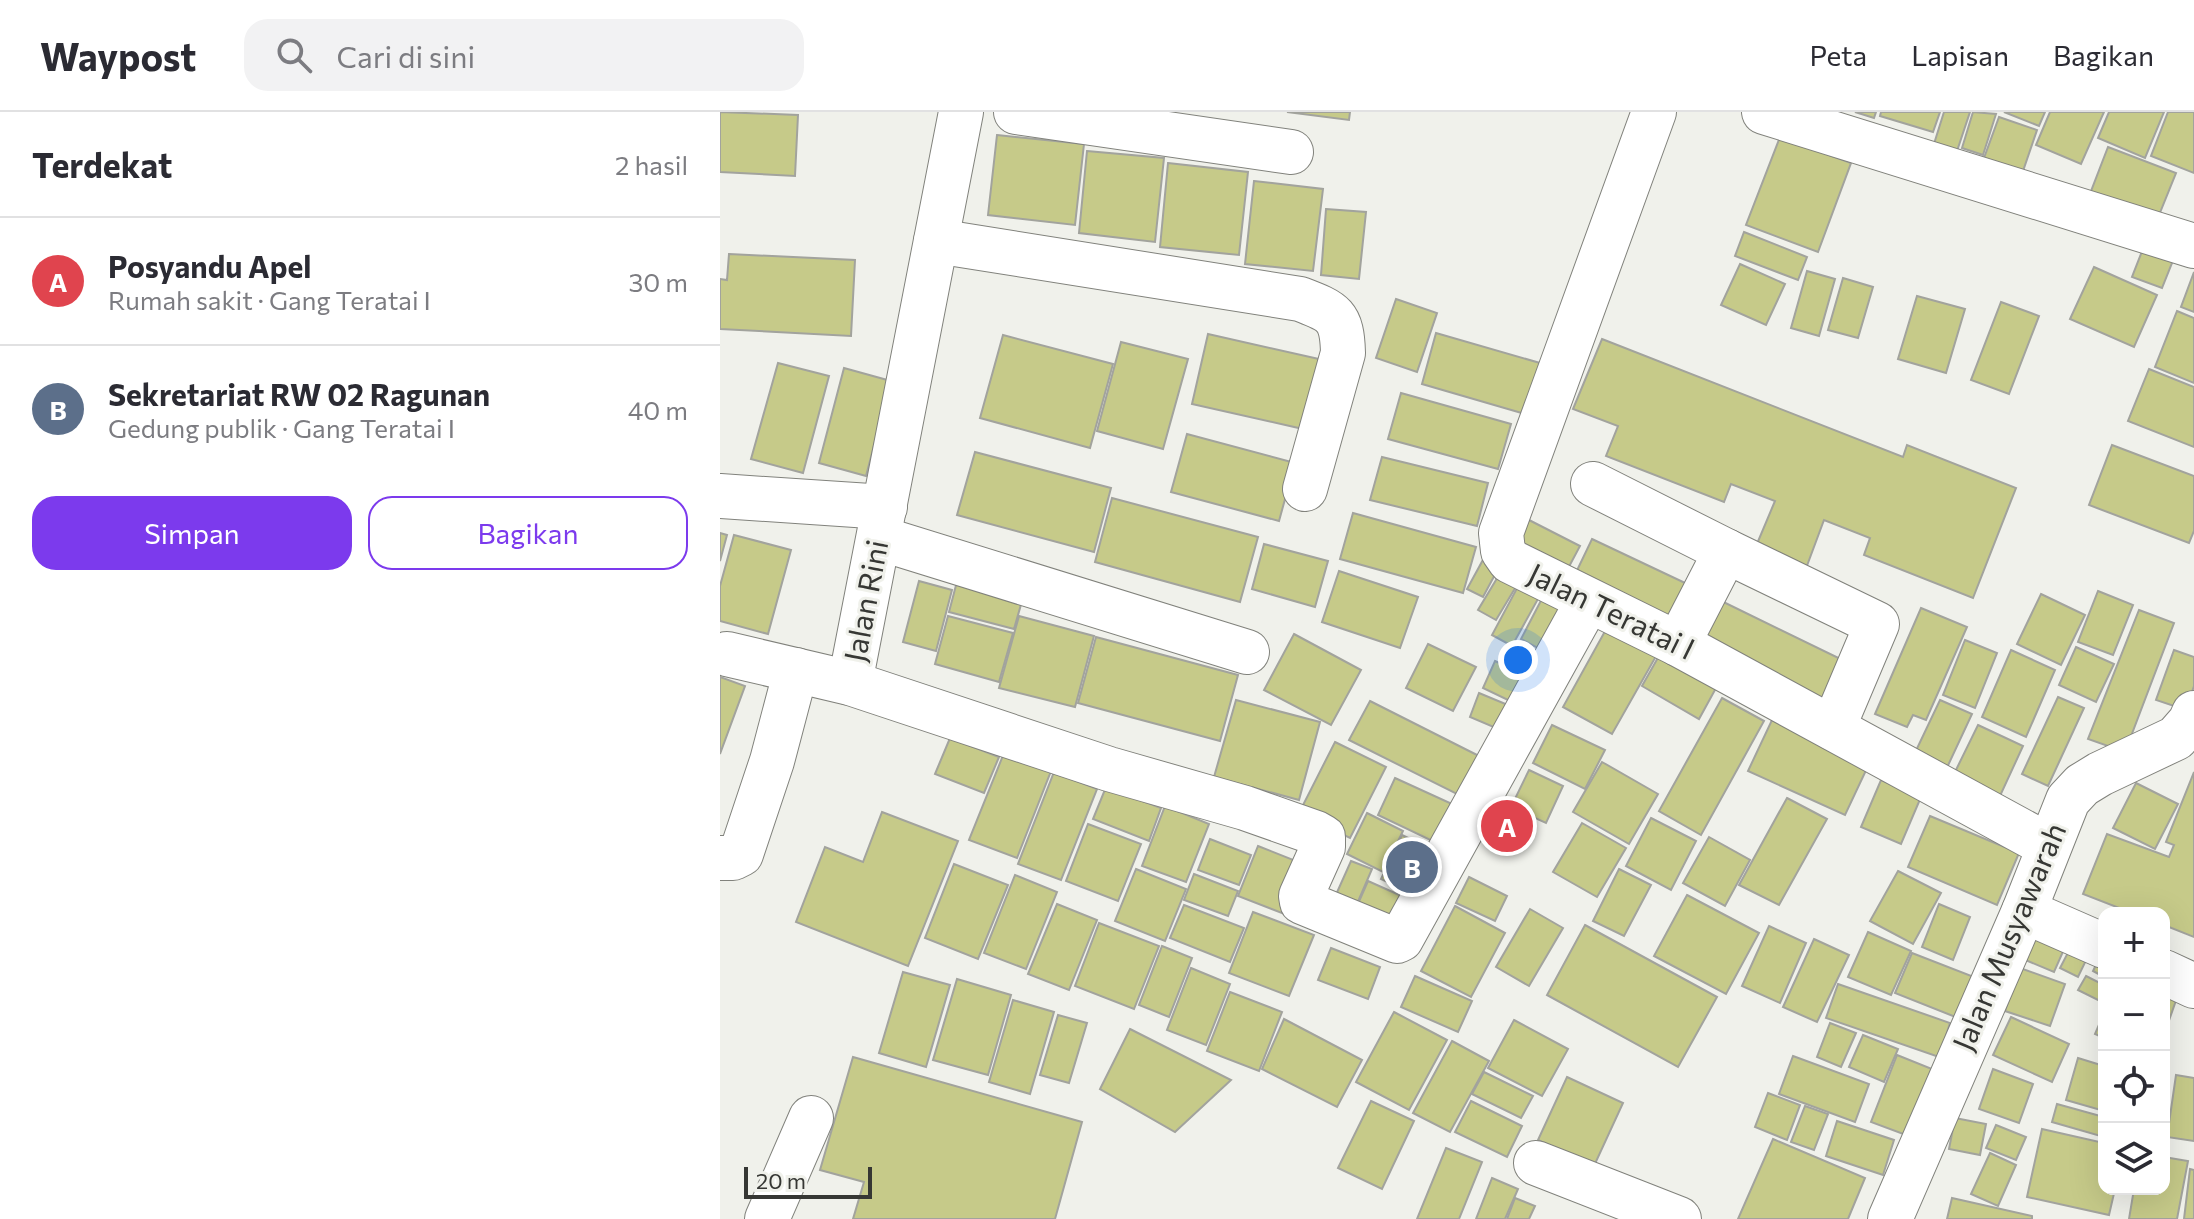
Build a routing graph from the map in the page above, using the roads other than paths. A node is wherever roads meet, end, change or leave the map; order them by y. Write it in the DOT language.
graph roads {
  1 [pos="961,112"];
  2 [pos="1016,112"];
  3 [pos="1654,112"];
  4 [pos="1764,112"];
  5 [pos="1291,152"];
  6 [pos="936,241"];
  7 [pos="2194,246"];
  8 [pos="1593,484"];
  9 [pos="1305,489"];
  10 [pos="720,496"];
  11 [pos="882,522"];
  12 [pos="1726,551"];
  13 [pos="1588,601"];
  14 [pos="1678,644"];
  15 [pos="1247,652"];
  16 [pos="727,654"];
  17 [pos="796,670"];
  18 [pos="850,683"];
  19 [pos="2194,713"];
  20 [pos="1833,728"];
  21 [pos="2049,846"];
  22 [pos="720,858"];
  23 [pos="2024,911"];
  24 [pos="2098,943"];
  25 [pos="2170,975"];
  26 [pos="2194,986"];
  27 [pos="811,1118"];
  28 [pos="1536,1163"];
  29 [pos="767,1219"];
  30 [pos="1679,1219"];
  31 [pos="1890,1219"];
  1 -- 6 [label="street, Jalan Rini"];
  2 -- 5 [label="street"];
  3 -- 13 [label="street, Jalan Teratai I"];
  4 -- 7 [label="street"];
  6 -- 9 [label="street"];
  6 -- 11 [label="street, Jalan Rini"];
  8 -- 12 [label="street"];
  10 -- 11 [label="street"];
  11 -- 15 [label="street"];
  11 -- 18 [label="street, Jalan Rini"];
  12 -- 14 [label="street"];
  12 -- 20 [label="street"];
  13 -- 14 [label="street, Jalan Teratai I"];
  13 -- 18 [label="street, Jalan Rini"];
  14 -- 20 [label="street, Jalan Teratai I"];
  16 -- 17 [label="street"];
  17 -- 18 [label="street"];
  17 -- 22 [label="street"];
  19 -- 21 [label="street, Jalan Musyawarah"];
  20 -- 21 [label="street, Jalan Teratai I"];
  21 -- 23 [label="street, Jalan Musyawarah"];
  23 -- 24 [label="street"];
  23 -- 31 [label="street, Jalan Musyawarah"];
  25 -- 26 [label="street"];
  27 -- 29 [label="street"];
  28 -- 30 [label="street"];
}
